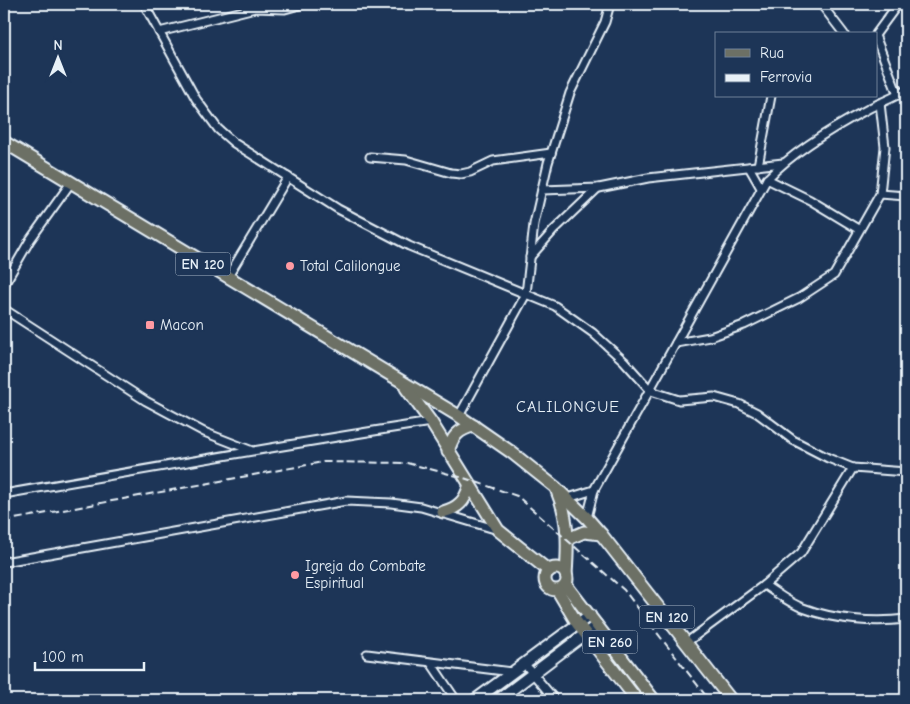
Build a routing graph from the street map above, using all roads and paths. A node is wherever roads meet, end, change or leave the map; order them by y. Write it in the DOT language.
graph roads {
  1 [pos="144,4"];
  2 [pos="303,4"];
  3 [pos="610,4"];
  4 [pos="822,4"];
  5 [pos="898,4"];
  6 [pos="254,6"];
  7 [pos="160,32"];
  8 [pos="843,32"];
  9 [pos="877,32"];
  10 [pos="878,43"];
  11 [pos="906,90"];
  12 [pos="898,95"];
  13 [pos="771,98"];
  14 [pos="880,103"];
  15 [pos="4,142"];
  16 [pos="551,153"];
  17 [pos="370,157"];
  18 [pos="783,163"];
  19 [pos="758,166"];
  20 [pos="750,167"];
  21 [pos="288,176"];
  22 [pos="767,179"];
  23 [pos="70,184"];
  24 [pos="599,188"];
  25 [pos="761,188"];
  26 [pos="542,190"];
  27 [pos="880,194"];
  28 [pos="906,196"];
  29 [pos="858,229"];
  30 [pos="529,258"];
  31 [pos="227,278"];
  32 [pos="4,285"];
  33 [pos="526,294"];
  34 [pos="4,309"];
  35 [pos="676,343"];
  36 [pos="404,384"];
  37 [pos="651,391"];
  38 [pos="459,416"];
  39 [pos="431,422"];
  40 [pos="474,426"];
  41 [pos="250,450"];
  42 [pos="448,452"];
  43 [pos="852,468"];
  44 [pos="906,472"];
  45 [pos="469,487"];
  46 [pos="555,487"];
  47 [pos="594,490"];
  48 [pos="4,494"];
  49 [pos="568,498"];
  50 [pos="443,512"];
  51 [pos="586,518"];
  52 [pos="498,530"];
  53 [pos="601,534"];
  54 [pos="568,539"];
  55 [pos="4,562"];
  56 [pos="549,571"];
  57 [pos="563,584"];
  58 [pos="764,585"];
  59 [pos="590,615"];
  60 [pos="906,619"];
  61 [pos="577,623"];
  62 [pos="597,624"];
  63 [pos="586,633"];
  64 [pos="687,642"];
  65 [pos="367,654"];
  66 [pos="431,663"];
  67 [pos="524,663"];
  68 [pos="512,672"];
  69 [pos="532,674"];
  70 [pos="641,683"];
  71 [pos="634,696"];
  72 [pos="456,700"];
  73 [pos="475,700"];
  74 [pos="498,700"];
  75 [pos="555,700"];
  76 [pos="654,700"];
  77 [pos="732,700"];
  1 -- 7 [label="street"];
  2 -- 6 [label="street"];
  3 -- 16 [label="street"];
  4 -- 8 [label="street"];
  5 -- 9 [label="street"];
  6 -- 7 [label="street"];
  7 -- 21 [label="street"];
  10 -- 12 [label="street"];
  11 -- 12 [label="street"];
  12 -- 14 [label="street"];
  13 -- 19 [label="street"];
  14 -- 18 [label="street"];
  14 -- 27 [label="street"];
  15 -- 23 [label="main road, EN 120"];
  16 -- 17 [label="street"];
  16 -- 26 [label="street"];
  18 -- 19 [label="street"];
  18 -- 22 [label="street"];
  19 -- 20 [label="street"];
  20 -- 24 [label="street"];
  20 -- 25 [label="street"];
  21 -- 31 [label="street"];
  21 -- 33 [label="street"];
  22 -- 25 [label="street"];
  22 -- 29 [label="street"];
  23 -- 31 [label="main road, EN 120"];
  23 -- 32 [label="street"];
  24 -- 26 [label="street"];
  24 -- 30 [label="street"];
  25 -- 35 [label="street"];
  26 -- 30 [label="street"];
  27 -- 28 [label="street"];
  27 -- 29 [label="street"];
  29 -- 35 [label="street"];
  30 -- 33 [label="street"];
  31 -- 36 [label="main road, EN 120"];
  33 -- 37 [label="street"];
  33 -- 38 [label="street"];
  34 -- 41 [label="street"];
  35 -- 37 [label="street"];
  36 -- 38 [label="main road, EN 120"];
  36 -- 39 [label="main road, EN 120"];
  37 -- 43 [label="street"];
  37 -- 47 [label="street"];
  38 -- 40 [label="main road, EN 120"];
  39 -- 41 [label="street"];
  39 -- 42 [label="main road, EN 120"];
  40 -- 42 [label="main road"];
  40 -- 46 [label="main road, EN 120"];
  41 -- 48 [label="street"];
  42 -- 45 [label="main road, EN 120"];
  43 -- 44 [label="street"];
  43 -- 58 [label="street"];
  45 -- 50 [label="main road"];
  45 -- 52 [label="main road, EN 120"];
  46 -- 49 [label="main road, EN 120"];
  46 -- 54 [label="main road"];
  47 -- 49 [label="street"];
  47 -- 51 [label="street"];
  49 -- 51 [label="main road, EN 120"];
  50 -- 52 [label="street"];
  50 -- 55 [label="street"];
  51 -- 53 [label="main road, EN 120"];
  52 -- 56 [label="main road, EN 120"];
  53 -- 54 [label="main road"];
  53 -- 64 [label="main road, EN 120"];
  54 -- 57 [label="main road"];
  56 -- 57 [label="main road, EN 120"];
  56 -- 57 [label="main road"];
  57 -- 59 [label="main road, EN 260"];
  57 -- 61 [label="main road, EN 260"];
  58 -- 60 [label="street"];
  58 -- 64 [label="street"];
  59 -- 61 [label="street"];
  59 -- 62 [label="main road, EN 260"];
  61 -- 63 [label="main road, EN 260"];
  61 -- 67 [label="street"];
  62 -- 63 [label="street"];
  62 -- 70 [label="main road, EN 260"];
  63 -- 69 [label="street"];
  63 -- 71 [label="main road, EN 260"];
  64 -- 77 [label="main road, EN 120"];
  65 -- 66 [label="street"];
  66 -- 68 [label="street"];
  66 -- 72 [label="street"];
  67 -- 68 [label="street"];
  67 -- 69 [label="street"];
  68 -- 73 [label="street"];
  69 -- 74 [label="street"];
  69 -- 75 [label="street"];
  70 -- 71 [label="main road"];
  70 -- 76 [label="main road, EN 260"];
}
